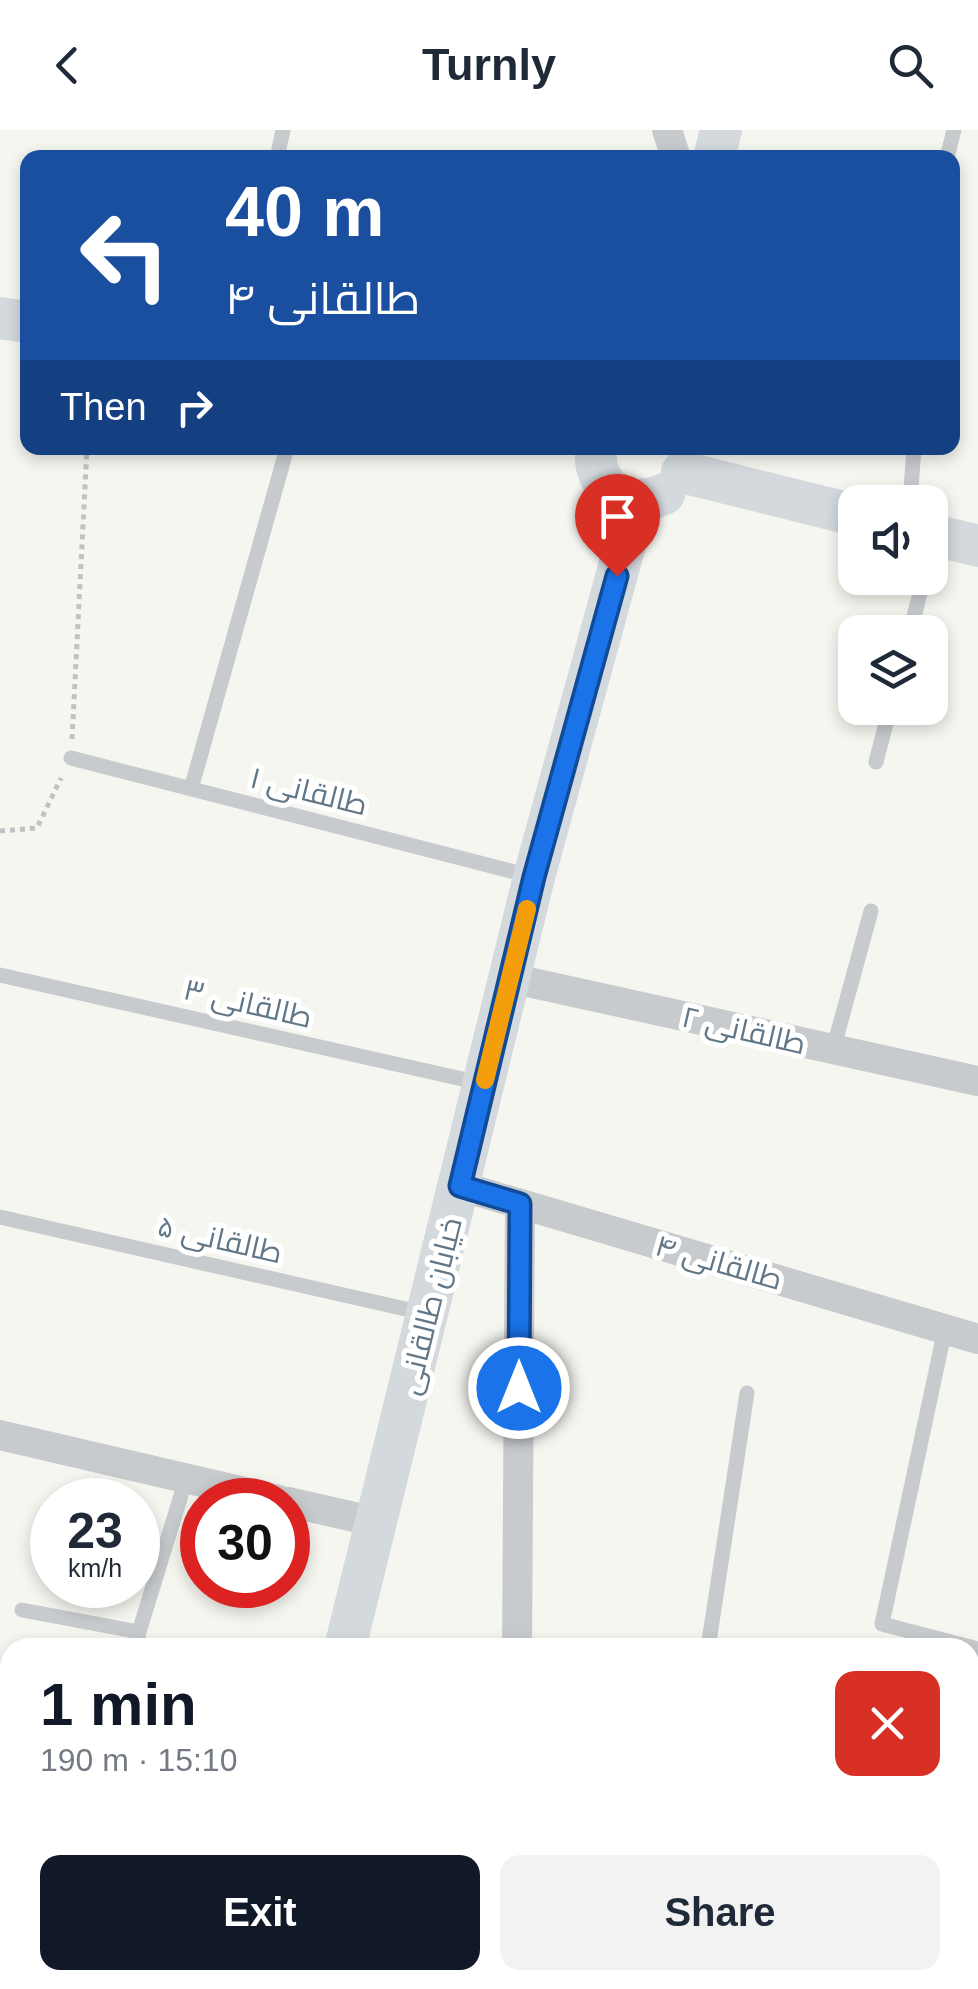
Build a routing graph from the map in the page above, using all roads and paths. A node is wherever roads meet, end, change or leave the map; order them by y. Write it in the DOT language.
graph roads {
  1 [pos="88,455"];
  2 [pos="285,455"];
  3 [pos="596,455"];
  4 [pos="915,455"];
  5 [pos="683,460"];
  6 [pos="919,485"];
  7 [pos="637,501"];
  8 [pos="838,510"];
  9 [pos="948,537"];
  10 [pos="978,546"];
  11 [pos="886,725"];
  12 [pos="70,758"];
  13 [pos="876,762"];
  14 [pos="190,789"];
  15 [pos="0,831"];
  16 [pos="534,877"];
  17 [pos="871,911"];
  18 [pos="0,975"];
  19 [pos="510,978"];
  20 [pos="833,1050"];
  21 [pos="978,1081"];
  22 [pos="484,1084"];
  23 [pos="460,1186"];
  24 [pos="520,1204"];
  25 [pos="0,1217"];
  26 [pos="428,1314"];
  27 [pos="944,1328"];
  28 [pos="978,1339"];
  29 [pos="746,1393"];
  30 [pos="0,1435"];
  31 [pos="186,1478"];
  32 [pos="180,1498"];
  33 [pos="310,1507"];
  34 [pos="376,1522"];
  35 [pos="22,1610"];
  36 [pos="130,1638"];
  37 [pos="139,1638"];
  38 [pos="348,1638"];
  39 [pos="518,1638"];
  40 [pos="709,1638"];
  41 [pos="936,1638"];
  1 -- 12 [label="path"];
  2 -- 14 [label="lane"];
  3 -- 7 [label="main road"];
  4 -- 6 [label="lane"];
  5 -- 7 [label="main road"];
  5 -- 8 [label="main road"];
  7 -- 16 [label="main road, خیابان طالقانی"];
  9 -- 10 [label="main road"];
  11 -- 13 [label="lane"];
  12 -- 14 [label="lane, طالقانی ۱"];
  12 -- 15 [label="path"];
  14 -- 16 [label="lane, طالقانی ۱"];
  16 -- 19 [label="main road, خیابان طالقانی"];
  17 -- 20 [label="lane"];
  18 -- 22 [label="lane, طالقانی ۳"];
  19 -- 20 [label="street, طالقانی ۲"];
  19 -- 22 [label="main road, خیابان طالقانی"];
  20 -- 21 [label="street, طالقانی ۲"];
  22 -- 23 [label="main road, خیابان طالقانی"];
  23 -- 24 [label="street, طالقانی ۴"];
  23 -- 26 [label="main road, خیابان طالقانی"];
  24 -- 27 [label="street, طالقانی ۴"];
  24 -- 39 [label="street"];
  25 -- 26 [label="lane, طالقانی ۵"];
  26 -- 34 [label="main road, خیابان طالقانی"];
  27 -- 28 [label="street, طالقانی ۴"];
  27 -- 41 [label="lane"];
  29 -- 40 [label="lane"];
  30 -- 31 [label="street"];
  32 -- 37 [label="lane"];
  33 -- 34 [label="street"];
  34 -- 38 [label="main road, خیابان طالقانی"];
  35 -- 36 [label="lane"];
}
